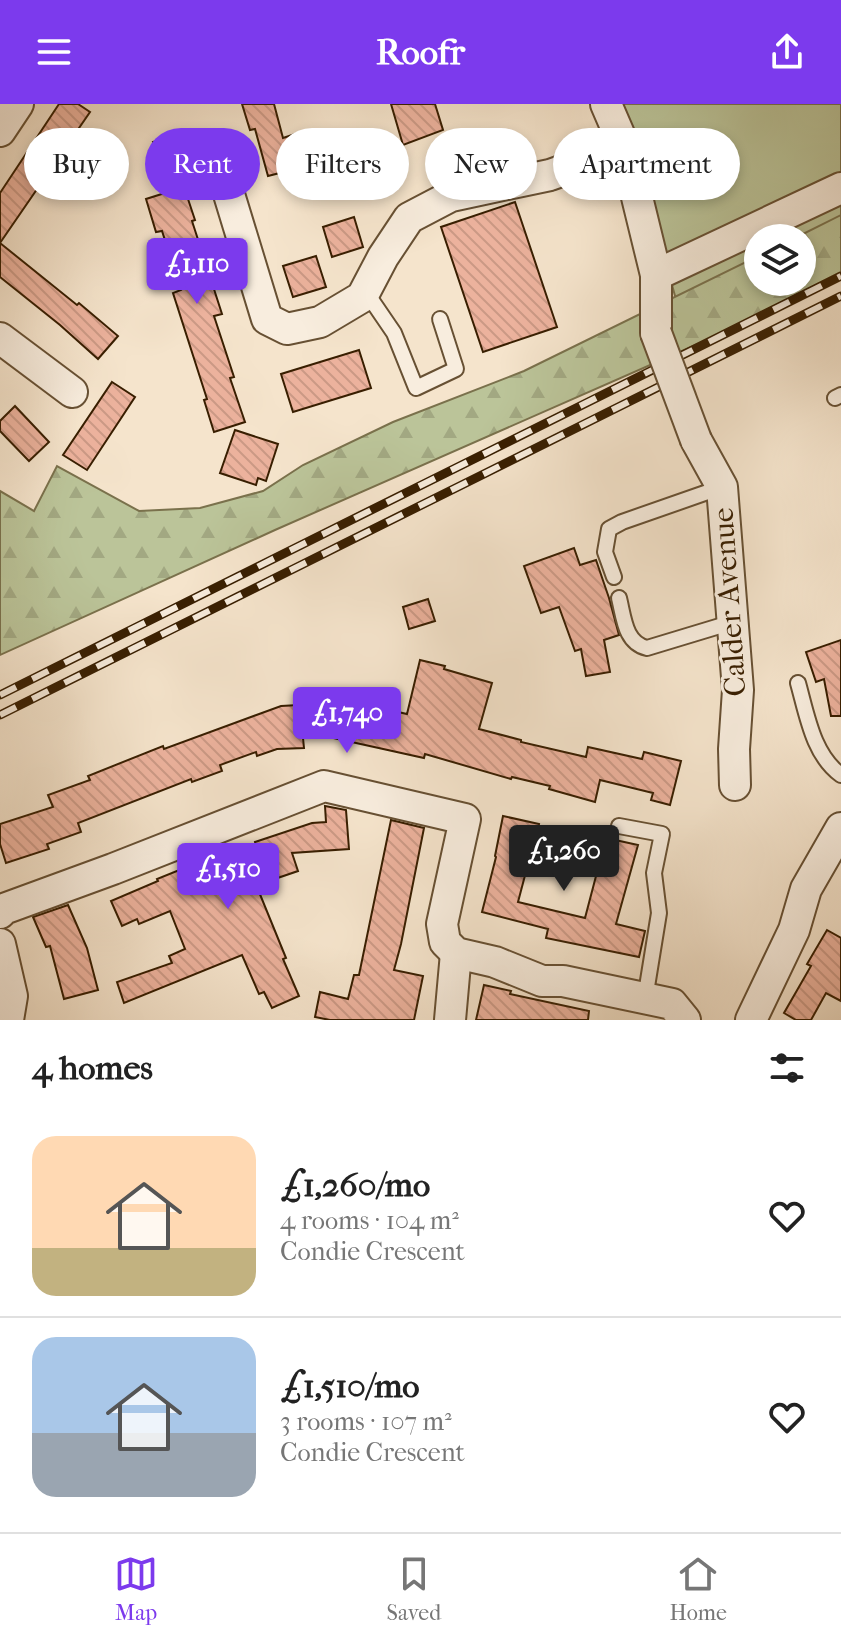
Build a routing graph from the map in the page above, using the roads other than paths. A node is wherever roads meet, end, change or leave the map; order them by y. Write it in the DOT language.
graph roads {
  1 [pos="18,104"];
  2 [pos="606,104"];
  3 [pos="616,128"];
  4 [pos="0,131"];
  5 [pos="553,174"];
  6 [pos="841,188"];
  7 [pos="231,200"];
  8 [pos="638,200"];
  9 [pos="656,275"];
  10 [pos="365,291"];
  11 [pos="440,319"];
  12 [pos="0,338"];
  13 [pos="72,392"];
  14 [pos="722,487"];
  15 [pos="614,577"];
  16 [pos="619,598"];
  17 [pos="733,622"];
  18 [pos="798,683"];
  19 [pos="841,775"];
  20 [pos="735,785"];
  21 [pos="619,826"];
  22 [pos="841,828"];
  23 [pos="0,913"];
  24 [pos="0,944"];
  25 [pos="456,953"];
  26 [pos="645,999"];
  27 [pos="8,1020"];
  28 [pos="450,1020"];
  29 [pos="685,1020"];
  30 [pos="751,1020"];
  1 -- 4 [label="street"];
  2 -- 3 [label="street, Calder Avenue"];
  5 -- 10 [label="street"];
  6 -- 9 [label="street"];
  7 -- 10 [label="street"];
  8 -- 9 [label="street, Calder Avenue"];
  9 -- 14 [label="street, Calder Avenue, bridge"];
  10 -- 11 [label="lane"];
  12 -- 13 [label="street"];
  14 -- 15 [label="lane"];
  14 -- 17 [label="street, Calder Avenue"];
  16 -- 17 [label="lane"];
  17 -- 20 [label="street, Calder Avenue"];
  18 -- 19 [label="lane"];
  21 -- 26 [label="lane"];
  22 -- 30 [label="street"];
  23 -- 25 [label="street"];
  24 -- 27 [label="street"];
  25 -- 26 [label="street"];
  25 -- 28 [label="street"];
  26 -- 29 [label="street"];
}
